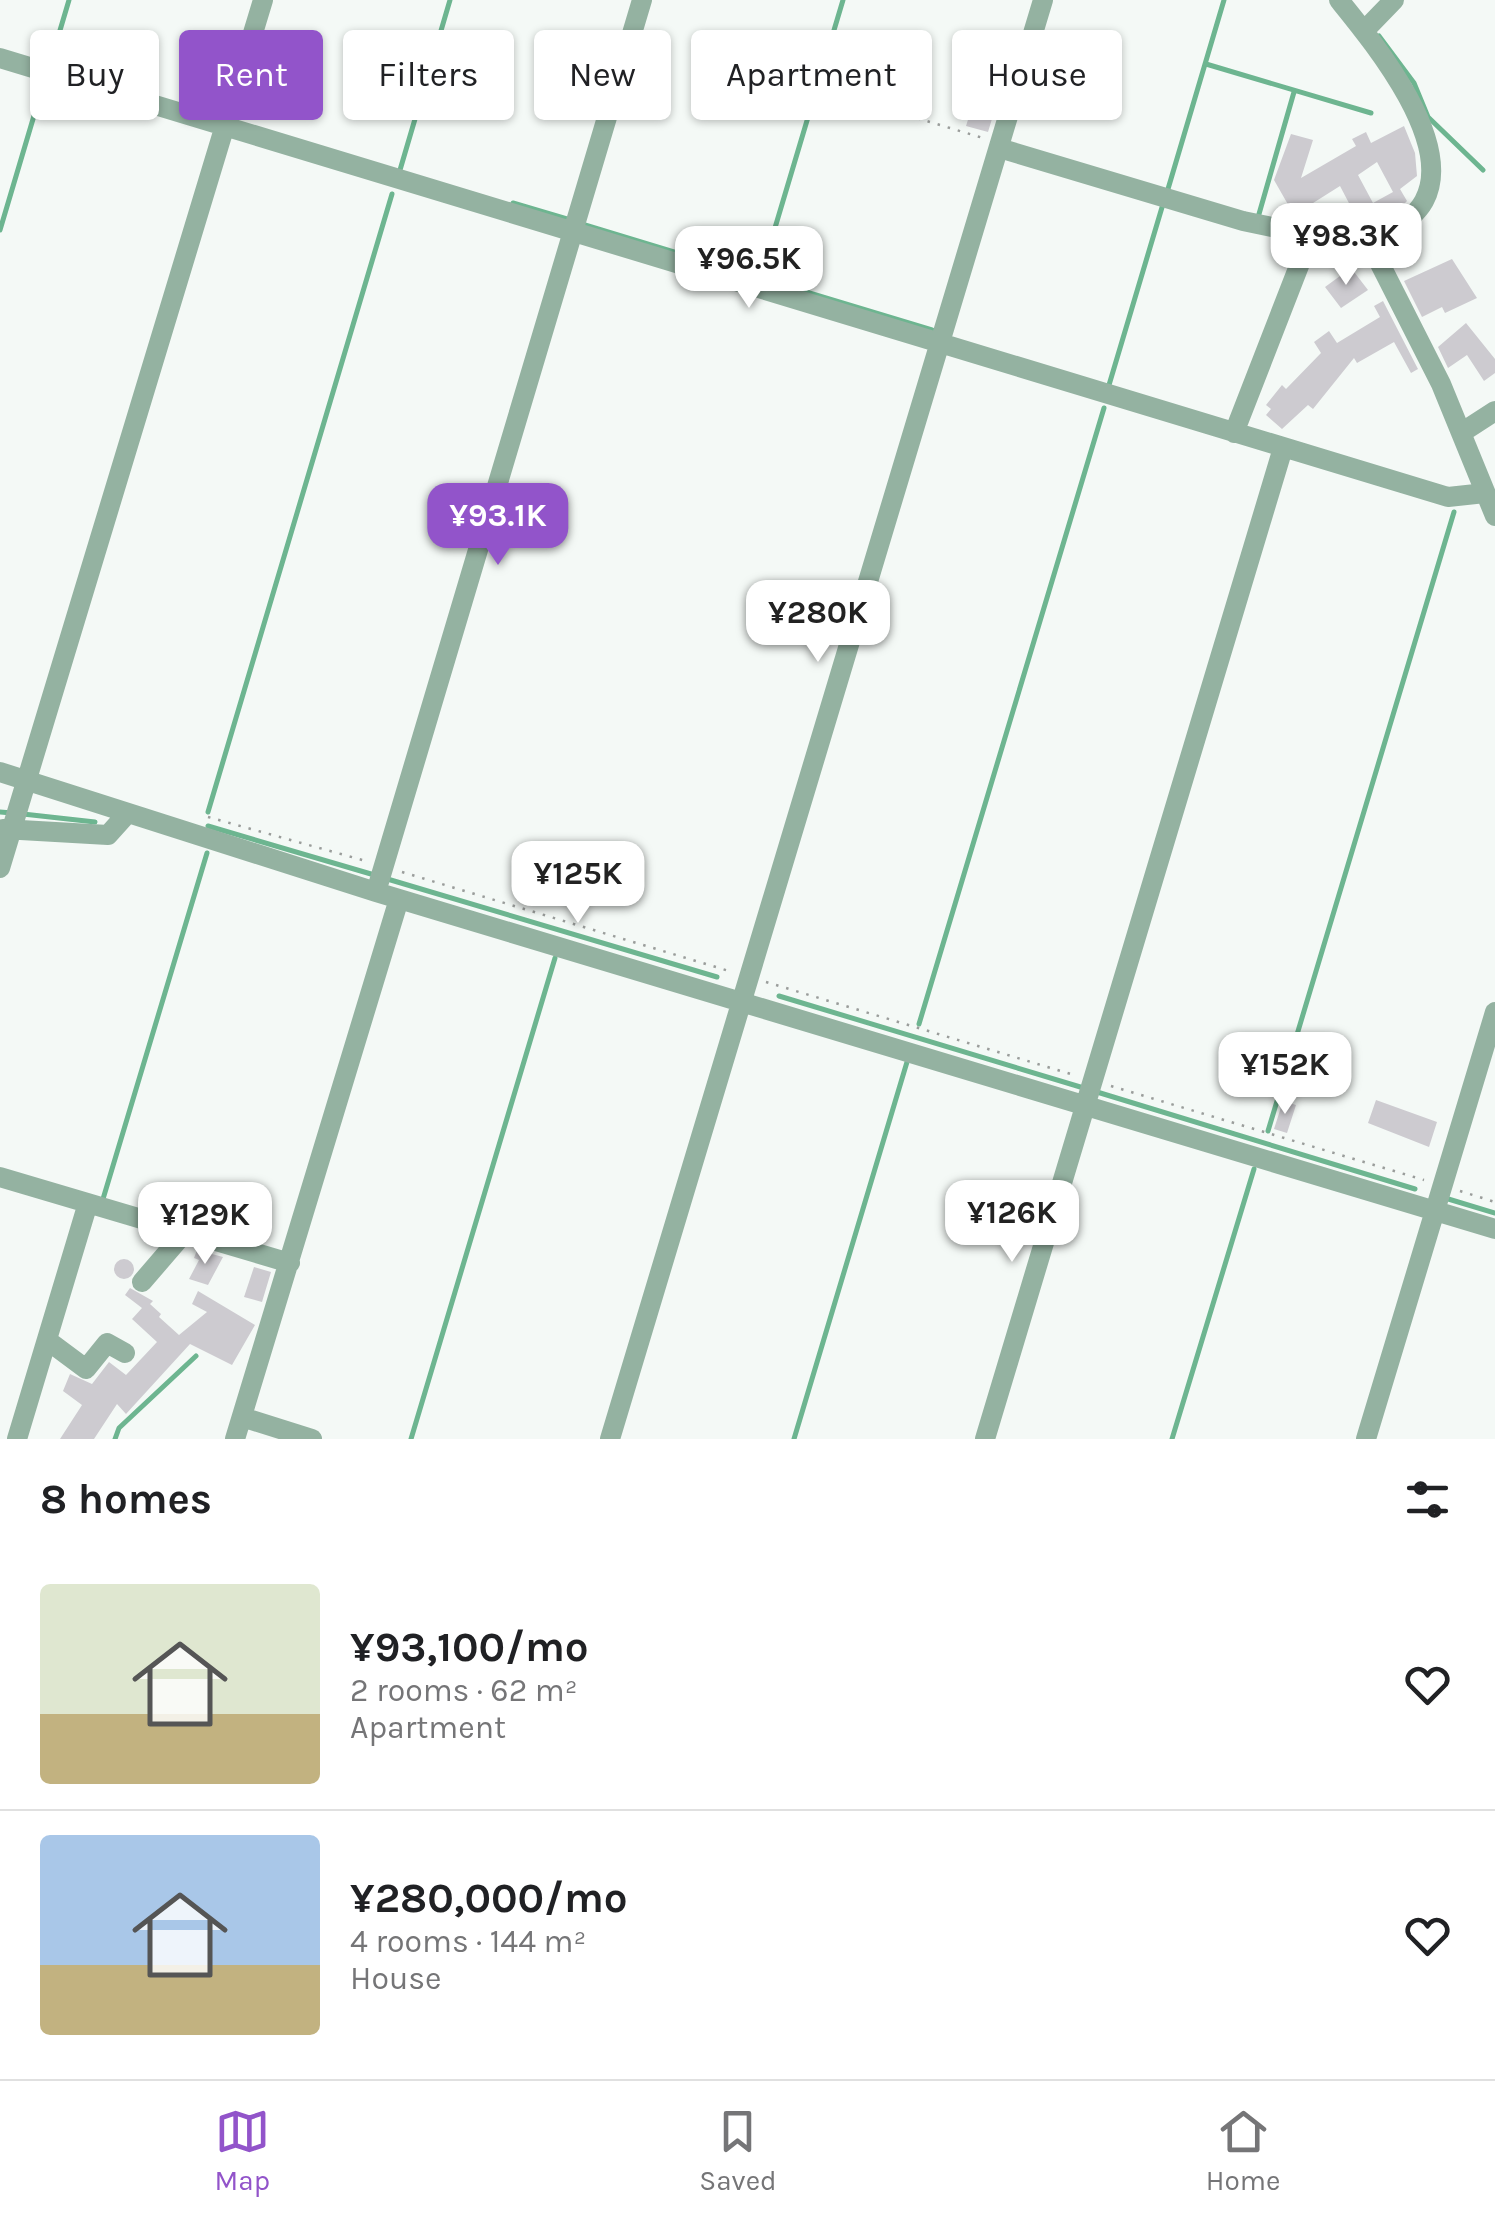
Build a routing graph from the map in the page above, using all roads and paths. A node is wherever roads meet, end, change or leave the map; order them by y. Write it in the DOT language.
graph roads {
  1 [pos="264,0"];
  2 [pos="642,0"];
  3 [pos="1043,0"];
  4 [pos="1339,0"];
  5 [pos="1394,0"];
  6 [pos="1364,31"];
  7 [pos="0,58"];
  8 [pos="918,120"];
  9 [pos="224,127"];
  10 [pos="1000,146"];
  11 [pos="572,231"];
  12 [pos="1311,235"];
  13 [pos="1372,248"];
  14 [pos="940,343"];
  15 [pos="1495,412"];
  16 [pos="1234,433"];
  17 [pos="1461,433"];
  18 [pos="1283,448"];
  19 [pos="1485,493"];
  20 [pos="1495,516"];
  21 [pos="0,772"];
  22 [pos="26,781"];
  23 [pos="126,815"];
  24 [pos="11,822"];
  25 [pos="0,868"];
  26 [pos="376,892"];
  27 [pos="399,899"];
  28 [pos="743,1002"];
  29 [pos="1495,1012"];
  30 [pos="1089,1095"];
  31 [pos="0,1177"];
  32 [pos="88,1203"];
  33 [pos="1435,1211"];
  34 [pos="1495,1229"];
  35 [pos="185,1232"];
  36 [pos="290,1263"];
  37 [pos="142,1282"];
  38 [pos="47,1340"];
  39 [pos="124,1353"];
  40 [pos="242,1417"];
  41 [pos="18,1439"];
  42 [pos="235,1439"];
  43 [pos="312,1439"];
  44 [pos="610,1439"];
  45 [pos="986,1439"];
  46 [pos="1366,1439"];
  1 -- 9 [label="street"];
  2 -- 11 [label="street"];
  3 -- 10 [label="street"];
  4 -- 6 [label="street"];
  5 -- 6 [label="street"];
  6 -- 13 [label="street"];
  7 -- 9 [label="street"];
  8 -- 10 [label="path"];
  9 -- 11 [label="street"];
  9 -- 22 [label="street"];
  10 -- 12 [label="street"];
  10 -- 14 [label="street"];
  11 -- 14 [label="street"];
  11 -- 26 [label="street"];
  12 -- 13 [label="street"];
  12 -- 16 [label="street"];
  13 -- 17 [label="street"];
  14 -- 16 [label="street"];
  14 -- 28 [label="street"];
  15 -- 17 [label="street"];
  16 -- 18 [label="street"];
  17 -- 19 [label="street"];
  18 -- 19 [label="street"];
  18 -- 30 [label="street"];
  19 -- 20 [label="street"];
  21 -- 22 [label="street"];
  22 -- 23 [label="street"];
  22 -- 24 [label="street"];
  23 -- 24 [label="street"];
  23 -- 26 [label="street"];
  24 -- 25 [label="street"];
  26 -- 27 [label="street"];
  27 -- 28 [label="street"];
  27 -- 36 [label="street"];
  28 -- 30 [label="street"];
  28 -- 44 [label="street"];
  29 -- 33 [label="street"];
  30 -- 33 [label="street"];
  30 -- 45 [label="street"];
  31 -- 32 [label="street"];
  32 -- 35 [label="street"];
  32 -- 38 [label="street"];
  33 -- 34 [label="street"];
  33 -- 46 [label="street"];
  35 -- 36 [label="street"];
  35 -- 37 [label="street"];
  36 -- 40 [label="street"];
  38 -- 39 [label="street"];
  38 -- 41 [label="street"];
  40 -- 42 [label="street"];
  40 -- 43 [label="street"];
}
